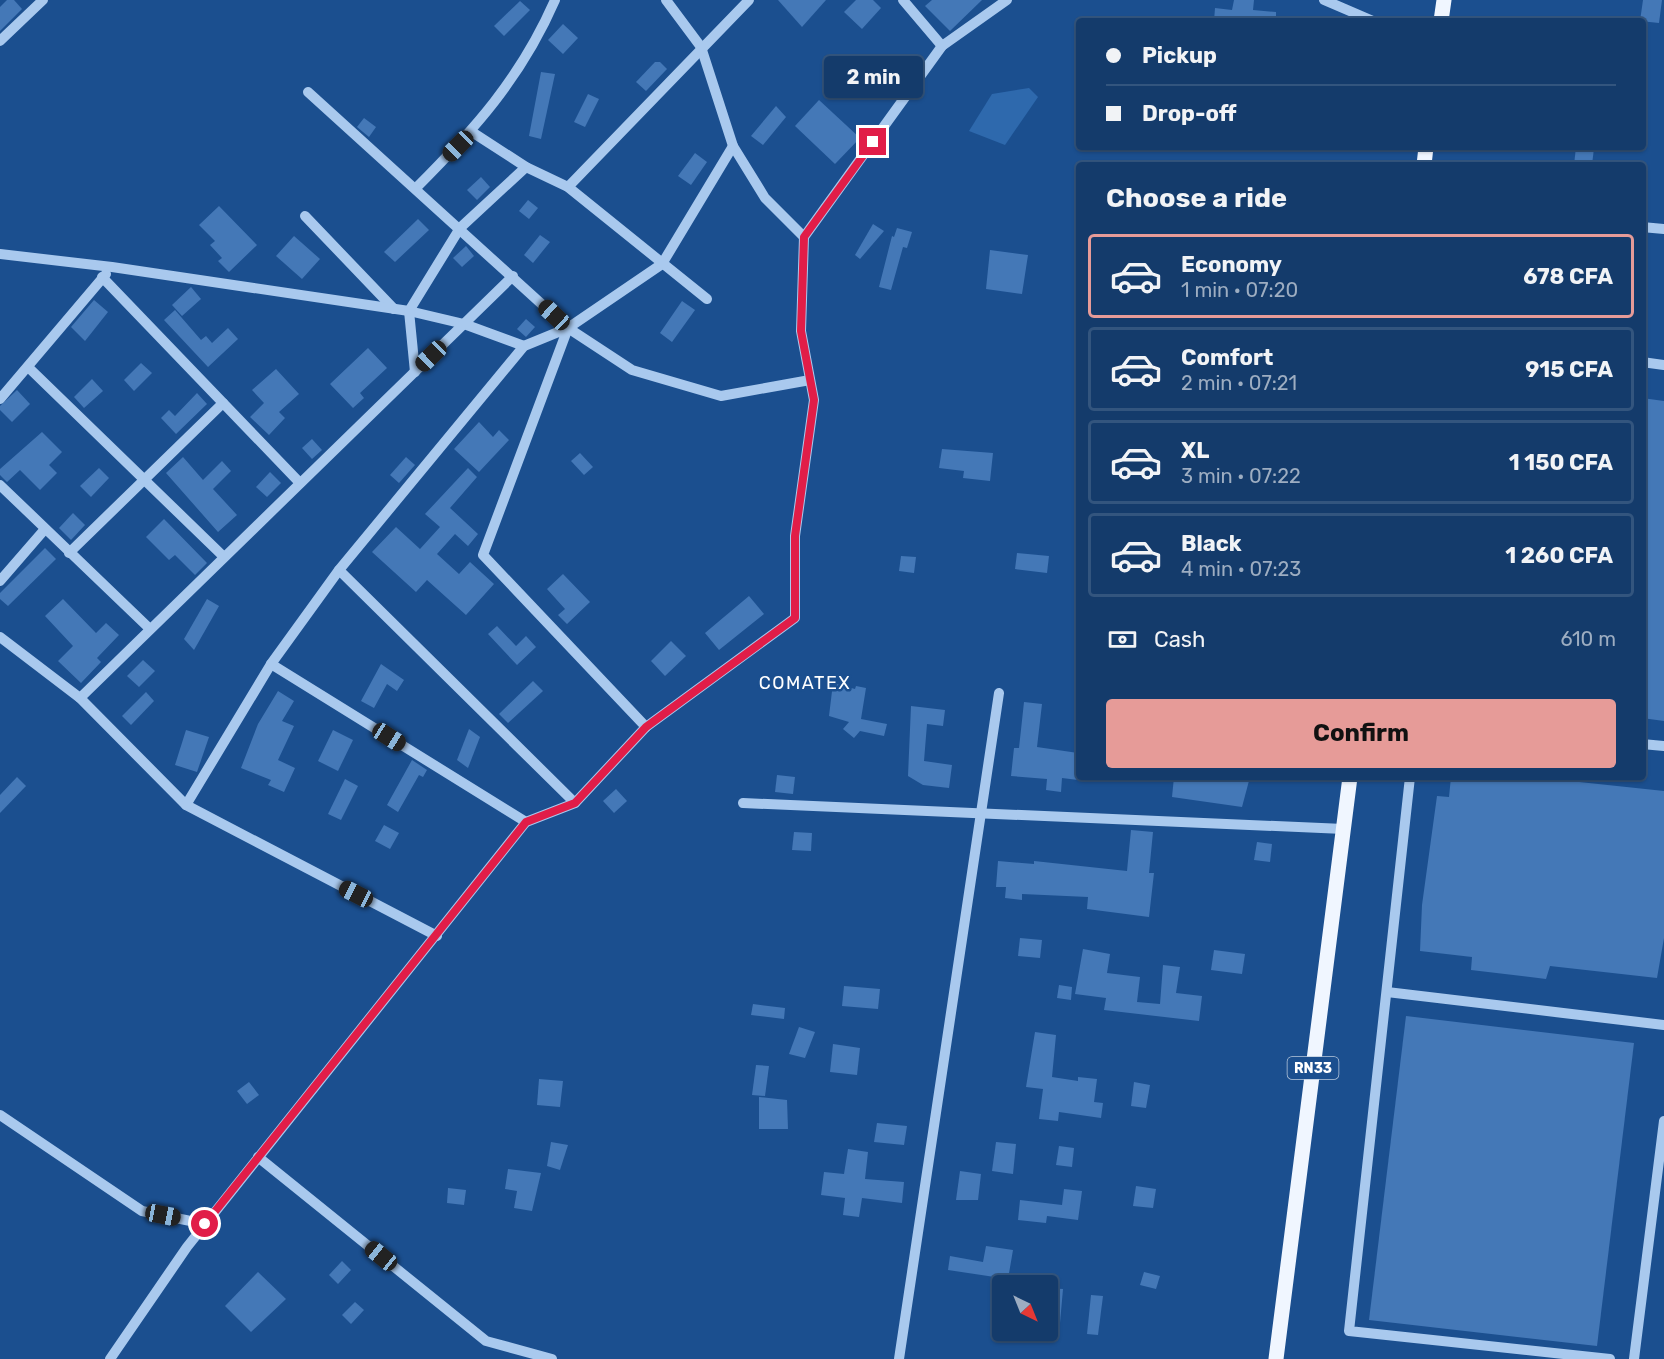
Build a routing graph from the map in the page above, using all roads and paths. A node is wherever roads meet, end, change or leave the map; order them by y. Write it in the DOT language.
graph roads {
  1 [pos="43,0"];
  2 [pos="555,0"];
  3 [pos="666,0"];
  4 [pos="749,0"];
  5 [pos="903,0"];
  6 [pos="1007,0"];
  7 [pos="1324,0"];
  8 [pos="1444,0"];
  9 [pos="1366,18"];
  10 [pos="1441,18"];
  11 [pos="0,41"];
  12 [pos="942,46"];
  13 [pos="700,48"];
  14 [pos="308,92"];
  15 [pos="472,132"];
  16 [pos="733,146"];
  17 [pos="526,167"];
  18 [pos="568,187"];
  19 [pos="416,188"];
  20 [pos="305,216"];
  21 [pos="1646,227"];
  22 [pos="460,228"];
  23 [pos="1664,229"];
  24 [pos="804,237"];
  25 [pos="0,254"];
  26 [pos="662,264"];
  27 [pos="112,267"];
  28 [pos="513,276"];
  29 [pos="102,277"];
  30 [pos="706,299"];
  31 [pos="394,309"];
  32 [pos="409,310"];
  33 [pos="464,324"];
  34 [pos="568,328"];
  35 [pos="524,345"];
  36 [pos="1646,363"];
  37 [pos="1664,365"];
  38 [pos="28,367"];
  39 [pos="415,372"];
  40 [pos="810,380"];
  41 [pos="0,399"];
  42 [pos="223,403"];
  43 [pos="145,480"];
  44 [pos="300,483"];
  45 [pos="0,484"];
  46 [pos="45,529"];
  47 [pos="69,553"];
  48 [pos="224,557"];
  49 [pos="339,570"];
  50 [pos="0,581"];
  51 [pos="150,629"];
  52 [pos="0,637"];
  53 [pos="271,664"];
  54 [pos="999,693"];
  55 [pos="80,698"];
  56 [pos="646,727"];
  57 [pos="1646,744"];
  58 [pos="1664,746"];
  59 [pos="1350,780"];
  60 [pos="1410,780"];
  61 [pos="575,803"];
  62 [pos="743,803"];
  63 [pos="186,805"];
  64 [pos="981,813"];
  65 [pos="526,822"];
  66 [pos="1344,829"];
  67 [pos="436,936"];
  68 [pos="1387,992"];
  69 [pos="1664,1025"];
  70 [pos="0,1114"];
  71 [pos="1664,1121"];
  72 [pos="258,1157"];
  73 [pos="205,1224"];
  74 [pos="110,1359"];
  75 [pos="552,1359"];
  76 [pos="899,1359"];
  77 [pos="1276,1359"];
  78 [pos="1610,1359"];
  79 [pos="1634,1359"];
  1 -- 11 [label="street"];
  2 -- 15 [label="street"];
  3 -- 13 [label="street"];
  4 -- 13 [label="street"];
  5 -- 12 [label="street"];
  6 -- 12 [label="street"];
  7 -- 9 [label="street"];
  8 -- 10 [label="main road"];
  12 -- 24 [label="street"];
  13 -- 16 [label="street"];
  13 -- 18 [label="street"];
  14 -- 19 [label="street"];
  15 -- 17 [label="street"];
  15 -- 19 [label="street"];
  16 -- 24 [label="street"];
  16 -- 26 [label="street"];
  17 -- 18 [label="street"];
  17 -- 22 [label="street"];
  18 -- 26 [label="street"];
  19 -- 22 [label="street"];
  20 -- 31 [label="street"];
  21 -- 23 [label="street"];
  22 -- 28 [label="street"];
  22 -- 32 [label="street"];
  24 -- 40 [label="street"];
  25 -- 27 [label="street"];
  26 -- 30 [label="street"];
  26 -- 34 [label="street"];
  27 -- 29 [label="street"];
  27 -- 31 [label="street"];
  28 -- 33 [label="street"];
  28 -- 34 [label="street"];
  29 -- 38 [label="street"];
  29 -- 42 [label="street"];
  31 -- 32 [label="street"];
  32 -- 33 [label="street"];
  32 -- 39 [label="street"];
  33 -- 35 [label="street"];
  33 -- 39 [label="street"];
  34 -- 35 [label="street"];
  34 -- 40 [label="street"];
  34 -- 56 [label="street"];
  35 -- 49 [label="street"];
  36 -- 37 [label="street"];
  38 -- 41 [label="street"];
  38 -- 43 [label="street"];
  39 -- 44 [label="street"];
  40 -- 56 [label="street"];
  42 -- 43 [label="street"];
  42 -- 44 [label="street"];
  43 -- 47 [label="street"];
  43 -- 48 [label="street"];
  44 -- 48 [label="street"];
  45 -- 46 [label="street"];
  46 -- 47 [label="street"];
  46 -- 50 [label="street"];
  47 -- 51 [label="street"];
  48 -- 51 [label="street"];
  49 -- 53 [label="street"];
  49 -- 61 [label="street"];
  51 -- 55 [label="street"];
  52 -- 55 [label="street"];
  53 -- 63 [label="street"];
  53 -- 65 [label="street"];
  54 -- 64 [label="street"];
  55 -- 63 [label="street"];
  56 -- 61 [label="street"];
  57 -- 58 [label="street"];
  59 -- 66 [label="main road, RN33"];
  60 -- 68 [label="street"];
  61 -- 65 [label="street"];
  62 -- 64 [label="street"];
  63 -- 67 [label="street"];
  64 -- 66 [label="street"];
  64 -- 76 [label="street"];
  65 -- 67 [label="street"];
  66 -- 77 [label="main road, RN33"];
  67 -- 72 [label="street"];
  68 -- 69 [label="street"];
  68 -- 78 [label="street"];
  70 -- 73 [label="street"];
  71 -- 79 [label="street"];
  72 -- 73 [label="street"];
  72 -- 75 [label="street"];
  73 -- 74 [label="street"];
}
